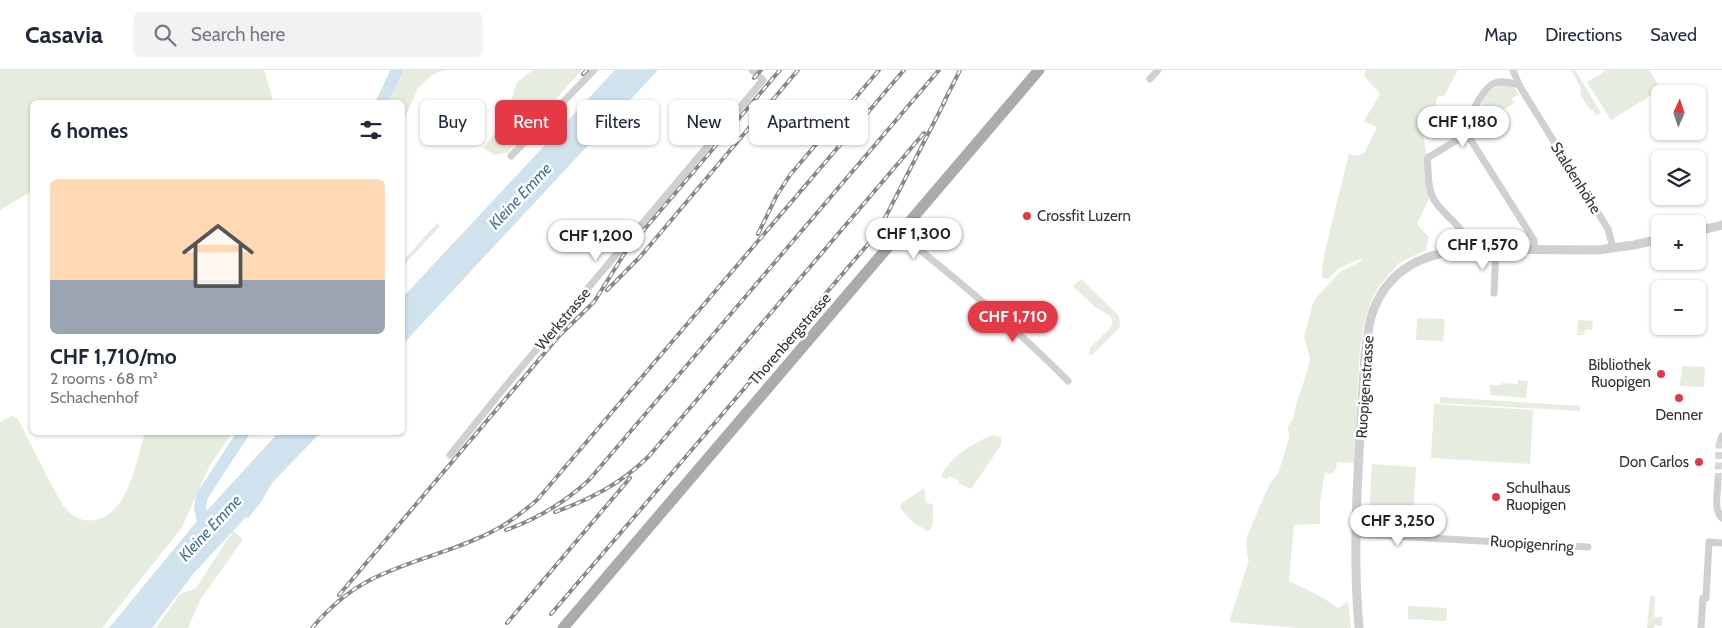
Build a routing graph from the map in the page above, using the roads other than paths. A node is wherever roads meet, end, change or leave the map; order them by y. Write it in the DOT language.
graph roads {
  1 [pos="594,70"];
  2 [pos="752,70"];
  3 [pos="1039,70"];
  4 [pos="1158,70"];
  5 [pos="1513,70"];
  6 [pos="1150,79"];
  7 [pos="1519,85"];
  8 [pos="1467,134"];
  9 [pos="511,156"];
  10 [pos="1722,225"];
  11 [pos="1706,229"];
  12 [pos="900,234"];
  13 [pos="1651,242"];
  14 [pos="1613,248"];
  15 [pos="1469,249"];
  16 [pos="1496,249"];
  17 [pos="1535,250"];
  18 [pos="1494,293"];
  19 [pos="1068,381"];
  20 [pos="450,455"];
  21 [pos="1718,480"];
  22 [pos="1722,518"];
  23 [pos="1357,534"];
  24 [pos="1722,543"];
  25 [pos="1588,547"];
  26 [pos="563,628"];
  27 [pos="1359,628"];
  28 [pos="1701,628"];
  1 -- 9 [label="street"];
  2 -- 20 [label="street, Werkstrasse"];
  3 -- 12 [label="main road, Thorenbergstrasse"];
  4 -- 6 [label="street"];
  5 -- 7 [label="street, Staldenhöhe"];
  7 -- 8 [label="street"];
  7 -- 14 [label="street, Staldenhöhe"];
  8 -- 15 [label="street"];
  8 -- 17 [label="street"];
  10 -- 11 [label="street"];
  12 -- 19 [label="street"];
  12 -- 26 [label="main road, Thorenbergstrasse"];
  13 -- 14 [label="street, Ruopigenstrasse"];
  14 -- 17 [label="street, Ruopigenstrasse"];
  15 -- 16 [label="street, Ruopigenstrasse"];
  15 -- 23 [label="street, Ruopigenstrasse"];
  16 -- 17 [label="street, Ruopigenstrasse"];
  16 -- 18 [label="street"];
  21 -- 22 [label="street"];
  23 -- 25 [label="street, Ruopigenring"];
  23 -- 27 [label="street, Ruopigenstrasse"];
  24 -- 28 [label="street"];
}
